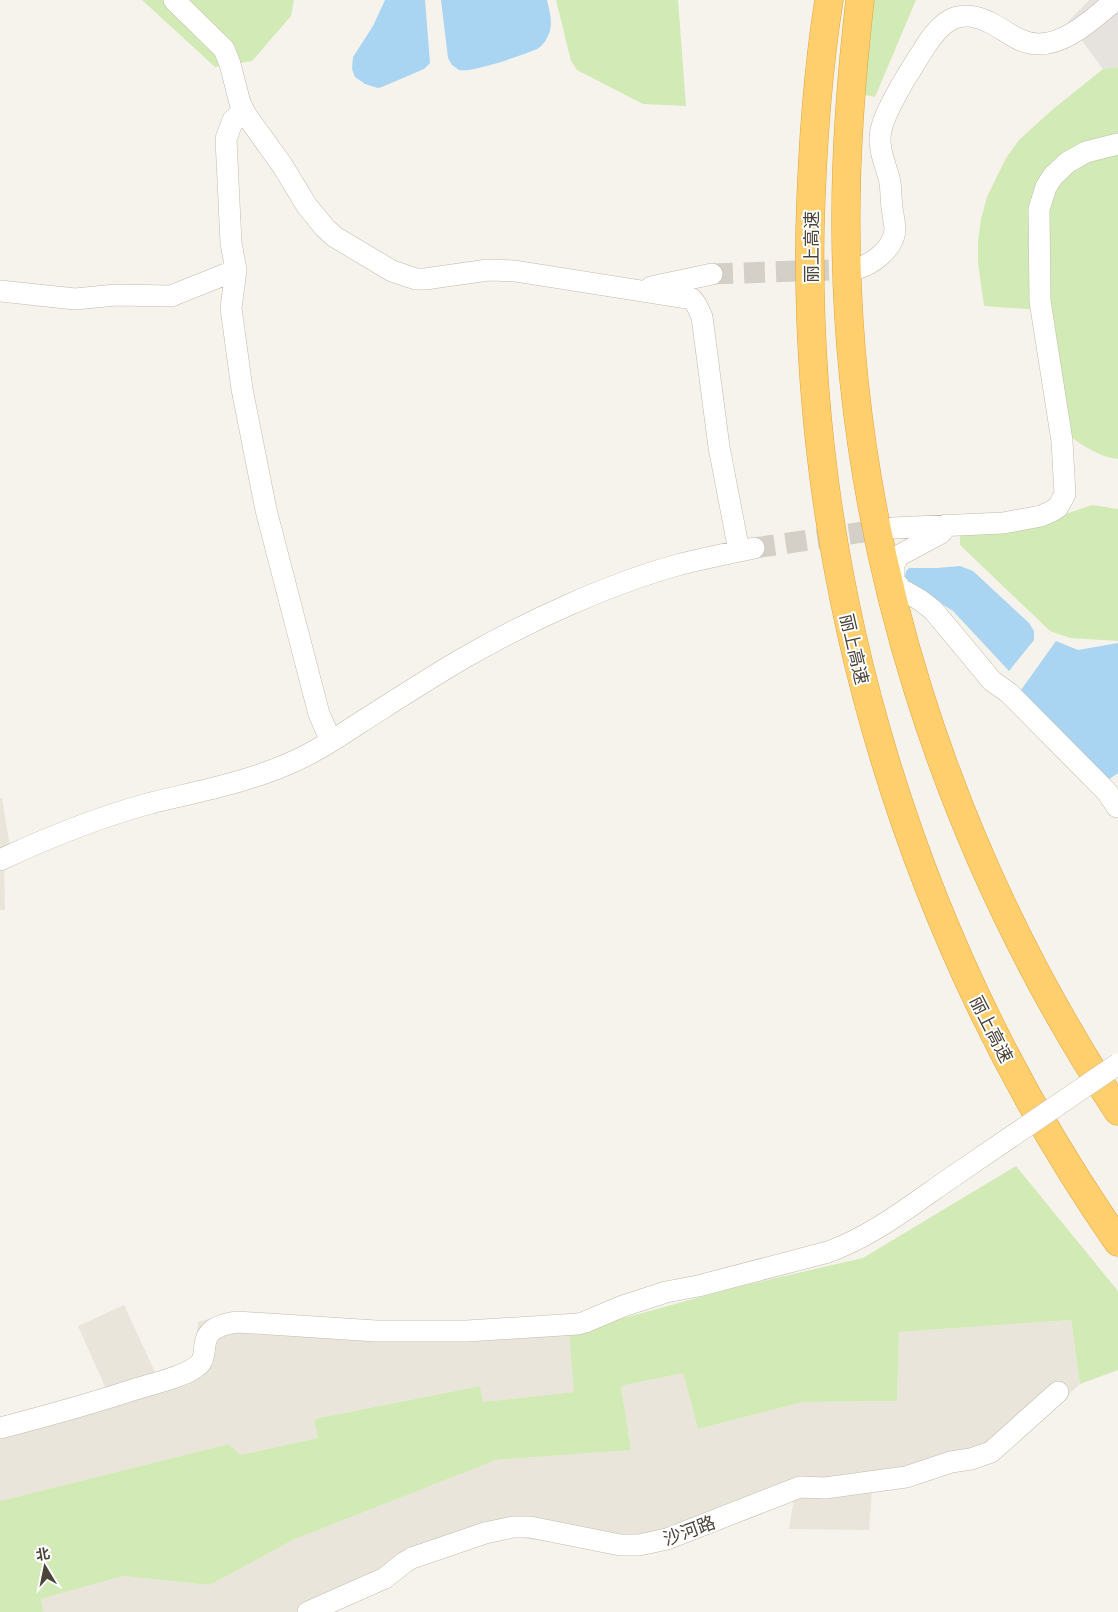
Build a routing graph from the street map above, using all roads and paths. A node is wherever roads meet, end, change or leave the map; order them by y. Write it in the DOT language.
graph roads {
  1 [pos="174,0"];
  2 [pos="829,0"];
  3 [pos="860,0"];
  4 [pos="1116,0"];
  5 [pos="244,111"];
  6 [pos="1118,144"];
  7 [pos="856,269"];
  8 [pos="236,270"];
  9 [pos="712,274"];
  10 [pos="636,290"];
  11 [pos="0,292"];
  12 [pos="946,525"];
  13 [pos="893,528"];
  14 [pos="331,741"];
  15 [pos="1117,806"];
  16 [pos="0,860"];
  17 [pos="1118,1064"];
  18 [pos="1118,1110"];
  19 [pos="1118,1242"];
  20 [pos="1058,1392"];
  21 [pos="0,1428"];
  22 [pos="308,1612"];
  1 -- 5 [label="street"];
  2 -- 19 [label="highway, 丽上高速"];
  3 -- 18 [label="highway, 丽上高速"];
  4 -- 7 [label="street"];
  5 -- 8 [label="street"];
  5 -- 10 [label="street"];
  6 -- 12 [label="street"];
  8 -- 11 [label="street"];
  8 -- 14 [label="street"];
  9 -- 10 [label="street"];
  10 -- 14 [label="street"];
  12 -- 13 [label="street"];
  12 -- 15 [label="street"];
  14 -- 16 [label="street"];
  17 -- 21 [label="street, bridge"];
  20 -- 22 [label="street, 沙河路"];
}
